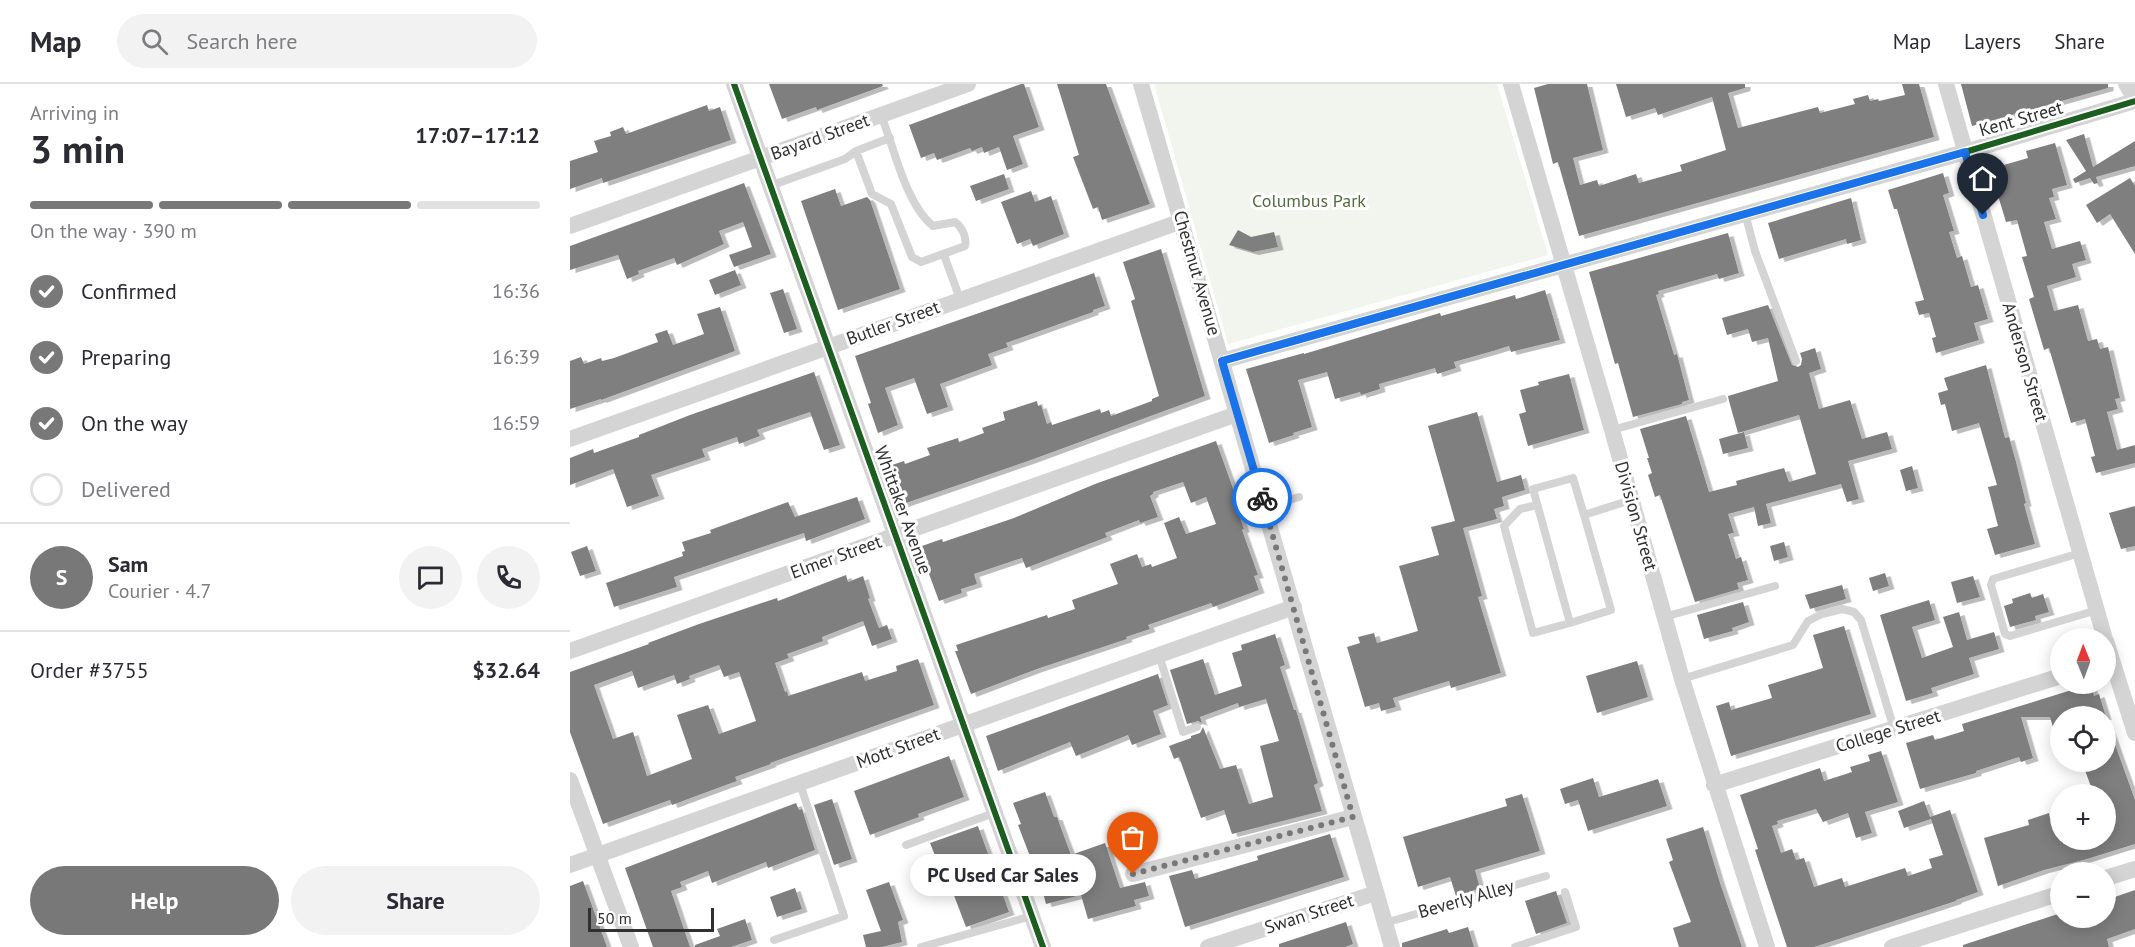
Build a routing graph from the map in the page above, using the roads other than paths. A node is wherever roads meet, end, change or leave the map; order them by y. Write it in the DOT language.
graph roads {
  1 [pos="734,84"];
  2 [pos="968,84"];
  3 [pos="1142,84"];
  4 [pos="1511,84"];
  5 [pos="1946,84"];
  6 [pos="2126,84"];
  7 [pos="2135,100"];
  8 [pos="881,115"];
  9 [pos="890,138"];
  10 [pos="856,151"];
  11 [pos="1965,152"];
  12 [pos="760,158"];
  13 [pos="770,186"];
  14 [pos="1745,213"];
  15 [pos="1182,221"];
  16 [pos="570,226"];
  17 [pos="944,255"];
  18 [pos="1564,265"];
  19 [pos="960,299"];
  20 [pos="828,346"];
  21 [pos="1222,361"];
  22 [pos="1796,361"];
  23 [pos="1723,399"];
  24 [pos="1237,414"];
  25 [pos="1612,430"];
  26 [pos="570,439"];
  27 [pos="1299,497"];
  28 [pos="1631,500"];
  29 [pos="1537,505"];
  30 [pos="1265,507"];
  31 [pos="1584,515"];
  32 [pos="896,535"];
  33 [pos="2080,553"];
  34 [pos="1774,586"];
  35 [pos="1294,607"];
  36 [pos="2097,610"];
  37 [pos="1664,617"];
  38 [pos="1570,622"];
  39 [pos="2102,628"];
  40 [pos="570,651"];
  41 [pos="1159,655"];
  42 [pos="2050,679"];
  43 [pos="1682,680"];
  44 [pos="2116,680"];
  45 [pos="963,725"];
  46 [pos="1197,727"];
  47 [pos="1894,729"];
  48 [pos="2135,733"];
  49 [pos="570,780"];
  50 [pos="800,784"];
  51 [pos="1714,785"];
  52 [pos="994,813"];
  53 [pos="1353,817"];
  54 [pos="906,845"];
  55 [pos="597,855"];
  56 [pos="570,865"];
  57 [pos="2135,869"];
  58 [pos="1133,874"];
  59 [pos="2116,875"];
  60 [pos="1546,876"];
  61 [pos="1376,892"];
  62 [pos="1565,892"];
  63 [pos="2050,897"];
  64 [pos="1032,916"];
  65 [pos="1385,923"];
  66 [pos="774,940"];
  67 [pos="631,947"];
  68 [pos="921,947"];
  69 [pos="1043,947"];
  70 [pos="1208,947"];
  71 [pos="1392,947"];
  72 [pos="1515,947"];
  73 [pos="1767,947"];
  74 [pos="1895,947"];
  1 -- 12 [label="street, Whittaker Avenue"];
  2 -- 8 [label="street, Bayard Street"];
  3 -- 15 [label="street, Chestnut Avenue"];
  4 -- 18 [label="street, Division Street"];
  5 -- 11 [label="street, Anderson Street"];
  6 -- 7 [label="street"];
  7 -- 11 [label="street, Kent Street"];
  8 -- 9 [label="lane"];
  8 -- 12 [label="street, Bayard Street"];
  9 -- 10 [label="lane"];
  9 -- 17 [label="lane"];
  10 -- 13 [label="lane"];
  10 -- 17 [label="lane"];
  11 -- 14 [label="street, Kent Street"];
  11 -- 33 [label="street, Anderson Street"];
  12 -- 13 [label="street, Whittaker Avenue"];
  12 -- 16 [label="street, Bayard Street"];
  13 -- 20 [label="street, Whittaker Avenue"];
  14 -- 18 [label="street, Kent Street"];
  14 -- 22 [label="lane"];
  15 -- 19 [label="street, Butler Street"];
  15 -- 21 [label="street, Chestnut Avenue"];
  17 -- 19 [label="lane"];
  18 -- 21 [label="street, Kent Street"];
  18 -- 25 [label="street, Division Street"];
  19 -- 20 [label="street, Butler Street"];
  20 -- 26 [label="street, Butler Street"];
  20 -- 32 [label="street, Whittaker Avenue"];
  21 -- 24 [label="street, Chestnut Avenue"];
  23 -- 25 [label="lane"];
  24 -- 30 [label="street, Chestnut Avenue"];
  24 -- 32 [label="street, Elmer Street"];
  25 -- 28 [label="street, Division Street"];
  27 -- 30 [label="lane"];
  28 -- 31 [label="lane"];
  28 -- 37 [label="street, Division Street"];
  29 -- 31 [label="lane"];
  29 -- 38 [label="lane"];
  29 -- 38 [label="lane"];
  30 -- 35 [label="street, Chestnut Avenue"];
  31 -- 38 [label="lane"];
  32 -- 40 [label="street, Elmer Street"];
  32 -- 45 [label="street, Whittaker Avenue"];
  33 -- 36 [label="street, Anderson Street"];
  33 -- 36 [label="lane"];
  34 -- 37 [label="lane"];
  35 -- 41 [label="street, Mott Street"];
  35 -- 53 [label="street, Chestnut Avenue"];
  36 -- 39 [label="street, Anderson Street"];
  37 -- 43 [label="street, Division Street"];
  41 -- 45 [label="street, Mott Street"];
  41 -- 46 [label="lane"];
  42 -- 47 [label="street, College Street"];
  43 -- 47 [label="lane"];
  43 -- 51 [label="street, Division Street"];
  44 -- 48 [label="street, Anderson Street"];
  45 -- 50 [label="street, Mott Street"];
  45 -- 52 [label="street, Whittaker Avenue"];
  47 -- 51 [label="street, College Street"];
  49 -- 55 [label="street"];
  50 -- 55 [label="street, Mott Street"];
  50 -- 66 [label="lane"];
  51 -- 73 [label="street, Division Street"];
  52 -- 54 [label="lane"];
  52 -- 64 [label="street, Whittaker Avenue"];
  53 -- 58 [label="street"];
  53 -- 61 [label="street, Chestnut Avenue"];
  55 -- 56 [label="street, Mott Street"];
  55 -- 67 [label="street"];
  57 -- 59 [label="street"];
  60 -- 65 [label="lane, Beverly Alley"];
  61 -- 65 [label="street, Chestnut Avenue"];
  61 -- 70 [label="street, Swan Street"];
  62 -- 72 [label="lane"];
  63 -- 74 [label="street"];
  64 -- 68 [label="lane"];
  64 -- 69 [label="street, Whittaker Avenue"];
  65 -- 71 [label="street, Chestnut Avenue"];
}
